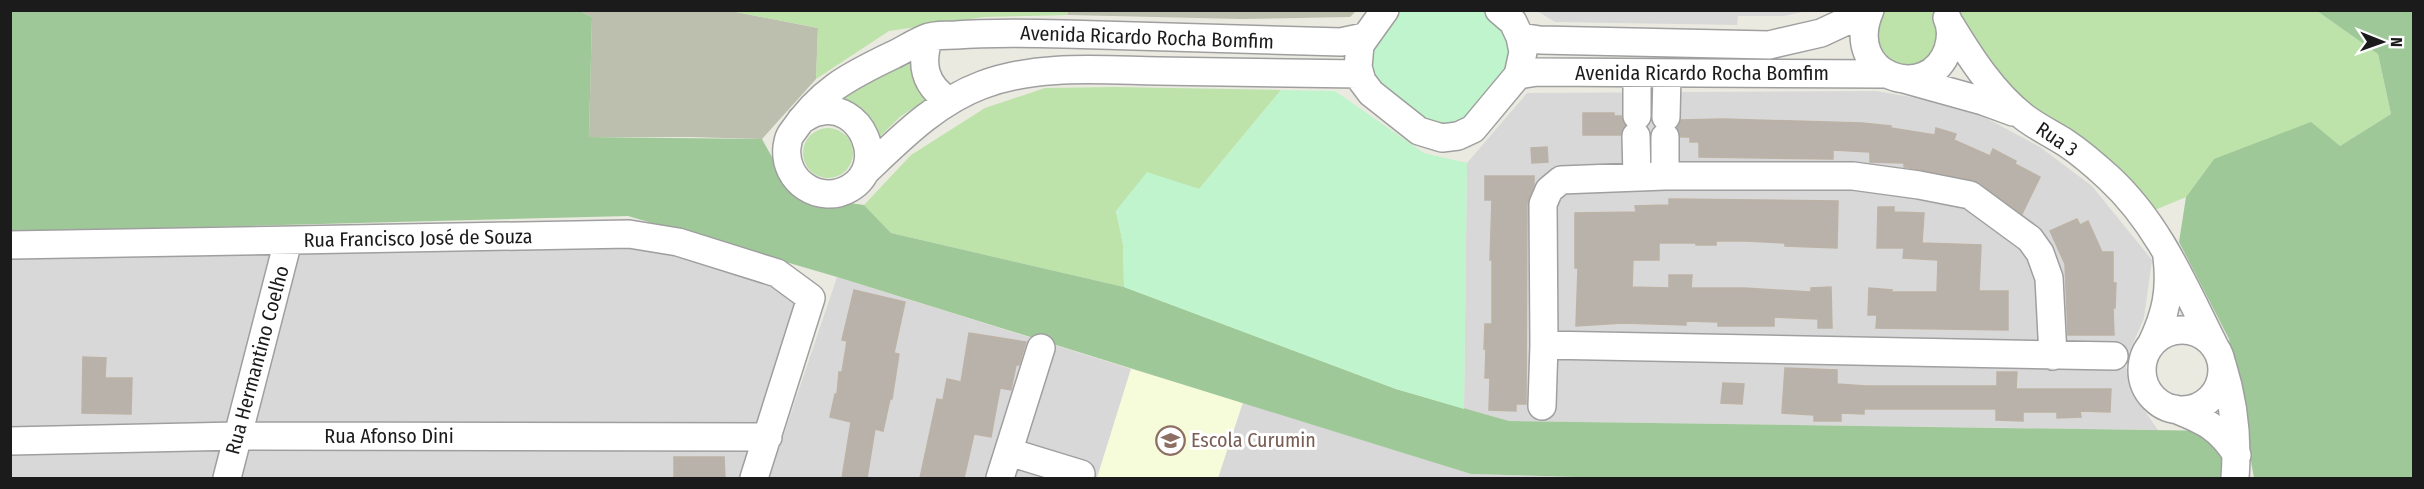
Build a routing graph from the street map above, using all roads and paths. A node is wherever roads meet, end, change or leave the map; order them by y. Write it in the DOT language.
graph roads {
  1 [pos="1385,10"];
  2 [pos="1499,10"];
  3 [pos="1870,10"];
  4 [pos="1947,17"];
  5 [pos="929,37"];
  6 [pos="1364,37"];
  7 [pos="1520,37"];
  8 [pos="1360,74"];
  9 [pos="1637,74"];
  10 [pos="1667,74"];
  11 [pos="1518,75"];
  12 [pos="1894,77"];
  13 [pos="949,101"];
  14 [pos="2023,116"];
  15 [pos="801,120"];
  16 [pos="865,172"];
  17 [pos="1665,176"];
  18 [pos="1637,177"];
  19 [pos="288,241"];
  20 [pos="10,245"];
  21 [pos="2167,253"];
  22 [pos="1544,345"];
  23 [pos="2151,345"];
  24 [pos="1041,348"];
  25 [pos="2218,353"];
  26 [pos="2053,356"];
  27 [pos="2114,356"];
  28 [pos="1542,406"];
  29 [pos="2174,409"];
  30 [pos="237,436"];
  31 [pos="768,436"];
  32 [pos="10,441"];
  33 [pos="1009,452"];
  34 [pos="2236,467"];
  35 [pos="1081,474"];
  36 [pos="226,478"];
  37 [pos="754,478"];
  38 [pos="1000,478"];
  1 -- 6 [label="street"];
  2 -- 7 [label="street"];
  3 -- 7 [label="street, Avenida Ricardo Rocha Bomfim"];
  3 -- 12 [label="street"];
  4 -- 12 [label="street"];
  4 -- 14 [label="street, Rua 3"];
  5 -- 6 [label="street, Avenida Ricardo Rocha Bomfim"];
  5 -- 13 [label="street"];
  5 -- 15 [label="street, Avenida Ricardo Rocha Bomfim"];
  6 -- 8 [label="street"];
  7 -- 11 [label="street"];
  8 -- 11 [label="street"];
  8 -- 13 [label="street, Avenida Ricardo Rocha Bomfim"];
  9 -- 10 [label="street, Avenida Ricardo Rocha Bomfim"];
  9 -- 11 [label="street, Avenida Ricardo Rocha Bomfim"];
  9 -- 18 [label="street"];
  10 -- 12 [label="street, Avenida Ricardo Rocha Bomfim"];
  10 -- 17 [label="street"];
  12 -- 14 [label="street, Avenida Ricardo Rocha Bomfim"];
  13 -- 16 [label="street, Avenida Ricardo Rocha Bomfim"];
  14 -- 21 [label="street, Rua 3"];
  15 -- 16 [label="street"];
  15 -- 16 [label="street, Avenida Ricardo Rocha Bomfim"];
  17 -- 18 [label="street"];
  17 -- 26 [label="street"];
  18 -- 22 [label="street"];
  19 -- 20 [label="street, Rua Francisco José de Souza"];
  19 -- 30 [label="street, Rua Hermantino Coelho"];
  19 -- 31 [label="street, Rua Francisco José de Souza"];
  21 -- 23 [label="street, Rua 3"];
  21 -- 25 [label="street, Rua 3"];
  22 -- 26 [label="street"];
  22 -- 28 [label="street"];
  23 -- 25 [label="street"];
  23 -- 29 [label="street"];
  24 -- 33 [label="street"];
  25 -- 29 [label="street"];
  25 -- 34 [label="street, Rua 3"];
  26 -- 27 [label="street"];
  29 -- 34 [label="street, Rua 3"];
  30 -- 31 [label="street, Rua Afonso Dini"];
  30 -- 32 [label="street, Rua Afonso Dini"];
  30 -- 36 [label="street, Rua Hermantino Coelho"];
  31 -- 37 [label="street"];
  33 -- 35 [label="street"];
  33 -- 38 [label="street"];
}
